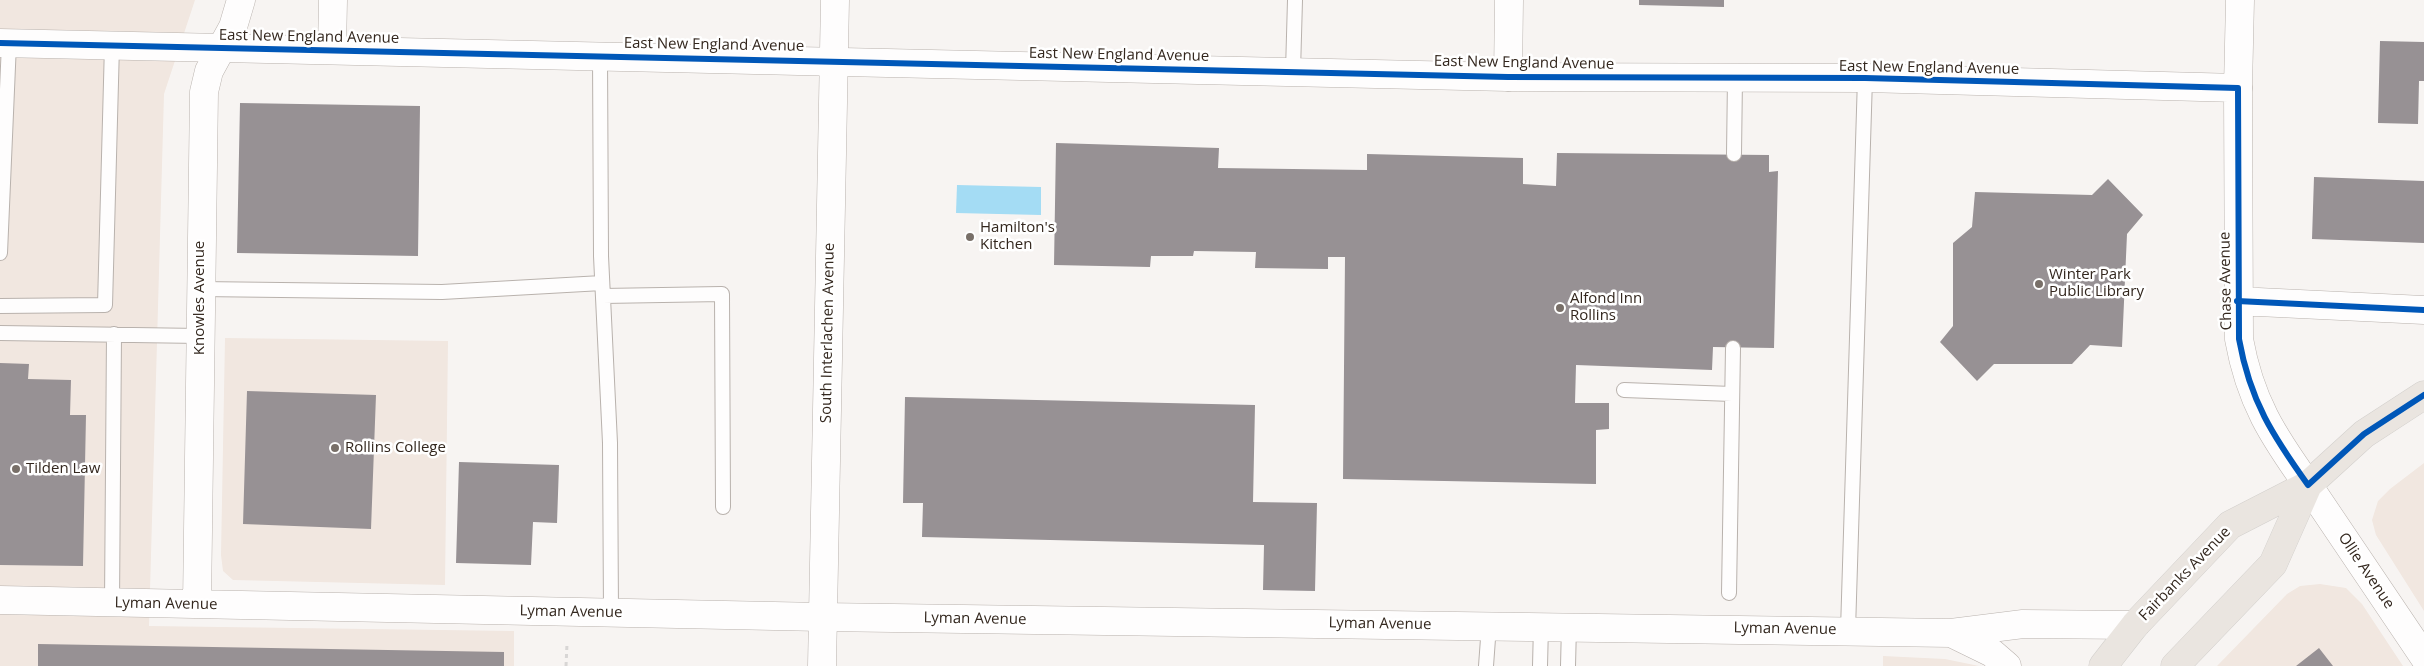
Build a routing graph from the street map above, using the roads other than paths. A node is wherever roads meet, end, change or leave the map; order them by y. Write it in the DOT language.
graph roads {
  1 [pos="241,0"];
  2 [pos="333,0"];
  3 [pos="835,0"];
  4 [pos="1295,0"];
  5 [pos="1509,0"];
  6 [pos="2240,0"];
  7 [pos="4,43"];
  8 [pos="112,45"];
  9 [pos="222,47"];
  10 [pos="332,50"];
  11 [pos="600,55"];
  12 [pos="834,60"];
  13 [pos="1293,71"];
  14 [pos="1508,77"];
  15 [pos="1734,78"];
  16 [pos="1865,78"];
  17 [pos="2238,88"];
  18 [pos="3,109"];
  19 [pos="1734,154"];
  20 [pos="0,253"];
  21 [pos="200,289"];
  22 [pos="603,289"];
  23 [pos="2237,301"];
  24 [pos="0,306"];
  25 [pos="2424,310"];
  26 [pos="0,333"];
  27 [pos="114,334"];
  28 [pos="200,336"];
  29 [pos="1733,348"];
  30 [pos="1624,390"];
  31 [pos="1732,394"];
  32 [pos="2424,395"];
  33 [pos="2308,486"];
  34 [pos="723,507"];
  35 [pos="1729,593"];
  36 [pos="0,600"];
  37 [pos="112,603"];
  38 [pos="197,604"];
  39 [pos="610,613"];
  40 [pos="822,616"];
  41 [pos="1489,625"];
  42 [pos="2135,625"];
  43 [pos="1541,626"];
  44 [pos="1569,626"];
  45 [pos="1848,630"];
  46 [pos="1951,633"];
  47 [pos="2424,657"];
  48 [pos="822,666"];
  49 [pos="1486,666"];
  50 [pos="1540,666"];
  51 [pos="1568,666"];
  52 [pos="2007,666"];
  53 [pos="2103,666"];
  54 [pos="2175,666"];
  1 -- 9 [label="street, Knowles Avenue"];
  2 -- 10 [label="street"];
  3 -- 12 [label="street, South Interlachen Avenue"];
  4 -- 13 [label="lane"];
  5 -- 14 [label="street"];
  6 -- 17 [label="street, Chase Avenue"];
  7 -- 8 [label="street, East New England Avenue"];
  7 -- 18 [label="lane"];
  8 -- 9 [label="street, East New England Avenue"];
  8 -- 24 [label="lane"];
  9 -- 10 [label="street, East New England Avenue"];
  9 -- 21 [label="street, Knowles Avenue"];
  10 -- 11 [label="street, East New England Avenue"];
  11 -- 12 [label="street, East New England Avenue"];
  11 -- 22 [label="lane"];
  12 -- 13 [label="street, East New England Avenue"];
  12 -- 40 [label="street, South Interlachen Avenue"];
  13 -- 14 [label="street, East New England Avenue"];
  14 -- 15 [label="street, East New England Avenue"];
  15 -- 16 [label="street, East New England Avenue"];
  15 -- 19 [label="lane"];
  16 -- 17 [label="street, East New England Avenue"];
  16 -- 45 [label="lane"];
  17 -- 23 [label="street, Chase Avenue"];
  18 -- 20 [label="lane"];
  21 -- 22 [label="lane"];
  21 -- 28 [label="street, Knowles Avenue"];
  22 -- 34 [label="lane"];
  22 -- 39 [label="lane"];
  23 -- 25 [label="street"];
  23 -- 33 [label="street, Chase Avenue"];
  26 -- 27 [label="lane"];
  27 -- 28 [label="lane"];
  27 -- 37 [label="lane"];
  28 -- 38 [label="street, Knowles Avenue"];
  29 -- 31 [label="lane"];
  30 -- 31 [label="lane"];
  31 -- 35 [label="lane"];
  32 -- 33 [label="main road, Fairbanks Avenue"];
  33 -- 42 [label="main road, Fairbanks Avenue"];
  33 -- 47 [label="street, Ollie Avenue"];
  33 -- 54 [label="main road, Fairbanks Avenue"];
  36 -- 37 [label="street, Lyman Avenue"];
  37 -- 38 [label="street, Lyman Avenue"];
  38 -- 39 [label="street, Lyman Avenue"];
  39 -- 40 [label="street, Lyman Avenue"];
  40 -- 41 [label="street, Lyman Avenue"];
  40 -- 48 [label="street, South Interlachen Avenue"];
  41 -- 43 [label="street, Lyman Avenue"];
  41 -- 49 [label="lane"];
  42 -- 46 [label="street, Lyman Avenue"];
  42 -- 53 [label="main road, Fairbanks Avenue"];
  43 -- 44 [label="street, Lyman Avenue"];
  43 -- 50 [label="lane"];
  44 -- 45 [label="street, Lyman Avenue"];
  44 -- 51 [label="lane"];
  45 -- 46 [label="street, Lyman Avenue"];
  46 -- 52 [label="street, Lyman Avenue"];
}
